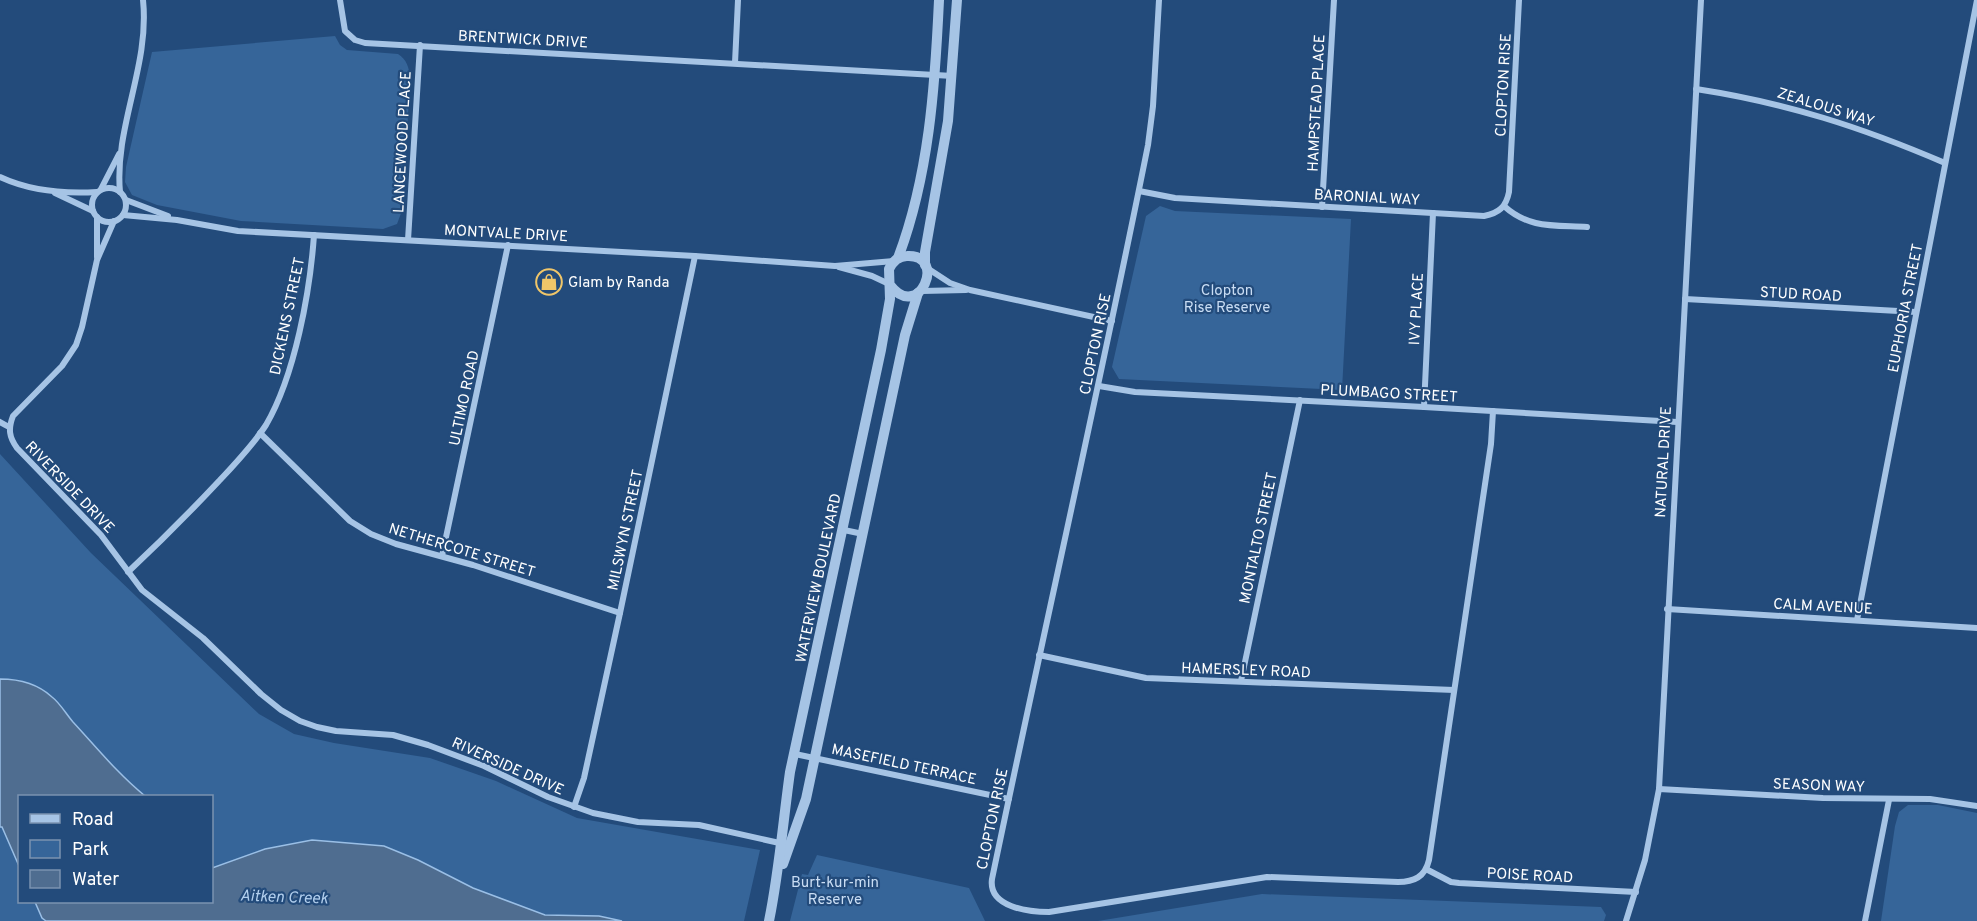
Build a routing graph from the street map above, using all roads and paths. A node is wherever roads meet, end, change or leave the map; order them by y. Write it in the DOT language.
graph roads {
  1 [pos="143,0"];
  2 [pos="339,0"];
  3 [pos="738,0"];
  4 [pos="939,0"];
  5 [pos="957,0"];
  6 [pos="1159,0"];
  7 [pos="1334,0"];
  8 [pos="1519,0"];
  9 [pos="1701,0"];
  10 [pos="1977,0"];
  11 [pos="420,45"];
  12 [pos="735,63"];
  13 [pos="935,74"];
  14 [pos="953,76"];
  15 [pos="1696,89"];
  16 [pos="120,151"];
  17 [pos="1945,163"];
  18 [pos="0,177"];
  19 [pos="1139,190"];
  20 [pos="99,191"];
  21 [pos="52,192"];
  22 [pos="120,192"];
  23 [pos="126,200"];
  24 [pos="1504,206"];
  25 [pos="1322,207"];
  26 [pos="1433,213"];
  27 [pos="95,214"];
  28 [pos="123,215"];
  29 [pos="177,220"];
  30 [pos="114,221"];
  31 [pos="1587,227"];
  32 [pos="314,235"];
  33 [pos="408,240"];
  34 [pos="508,245"];
  35 [pos="695,256"];
  36 [pos="896,259"];
  37 [pos="97,260"];
  38 [pos="835,266"];
  39 [pos="925,266"];
  40 [pos="890,285"];
  41 [pos="970,290"];
  42 [pos="920,292"];
  43 [pos="1685,299"];
  44 [pos="1916,312"];
  45 [pos="1112,321"];
  46 [pos="1099,386"];
  47 [pos="1300,400"];
  48 [pos="1424,407"];
  49 [pos="1493,411"];
  50 [pos="0,422"];
  51 [pos="1677,423"];
  52 [pos="9,427"];
  53 [pos="260,433"];
  54 [pos="844,530"];
  55 [pos="863,534"];
  56 [pos="442,556"];
  57 [pos="128,572"];
  58 [pos="1667,609"];
  59 [pos="620,613"];
  60 [pos="1857,620"];
  61 [pos="1977,628"];
  62 [pos="1039,655"];
  63 [pos="1241,681"];
  64 [pos="1454,690"];
  65 [pos="795,754"];
  66 [pos="815,758"];
  67 [pos="1659,789"];
  68 [pos="1009,799"];
  69 [pos="1888,800"];
  70 [pos="1977,806"];
  71 [pos="574,807"];
  72 [pos="786,844"];
  73 [pos="1426,869"];
  74 [pos="1636,892"];
  75 [pos="769,921"];
  76 [pos="1626,921"];
  77 [pos="1865,921"];
  1 -- 16 [label="street"];
  2 -- 11 [label="street, BRENTWICK DRIVE"];
  3 -- 12 [label="street"];
  4 -- 13 [label="street"];
  5 -- 14 [label="street"];
  6 -- 19 [label="street, CLOPTON RISE"];
  7 -- 25 [label="street, HAMPSTEAD PLACE"];
  8 -- 24 [label="street, CLOPTON RISE"];
  9 -- 15 [label="street, NATURAL DRIVE"];
  10 -- 17 [label="street, EUPHORIA STREET"];
  11 -- 12 [label="street, BRENTWICK DRIVE"];
  11 -- 33 [label="street, LANCEWOOD PLACE"];
  12 -- 13 [label="street, BRENTWICK DRIVE"];
  13 -- 14 [label="street, BRENTWICK DRIVE"];
  13 -- 36 [label="street"];
  14 -- 39 [label="street"];
  15 -- 17 [label="street, ZEALOUS WAY"];
  15 -- 43 [label="street, NATURAL DRIVE"];
  16 -- 20 [label="street"];
  16 -- 22 [label="street"];
  17 -- 44 [label="street, EUPHORIA STREET"];
  18 -- 21 [label="street"];
  19 -- 25 [label="street, BARONIAL WAY"];
  19 -- 45 [label="street, CLOPTON RISE"];
  20 -- 21 [label="street"];
  20 -- 22 [label="street"];
  20 -- 27 [label="street"];
  21 -- 27 [label="street"];
  22 -- 23 [label="street"];
  23 -- 28 [label="street"];
  23 -- 29 [label="street, MONTVALE DRIVE"];
  24 -- 26 [label="street, BARONIAL WAY"];
  24 -- 31 [label="street"];
  25 -- 26 [label="street, BARONIAL WAY"];
  26 -- 48 [label="street, IVY PLACE"];
  27 -- 30 [label="street"];
  27 -- 37 [label="street"];
  28 -- 29 [label="street, MONTVALE DRIVE"];
  28 -- 30 [label="street"];
  29 -- 32 [label="street, MONTVALE DRIVE"];
  30 -- 37 [label="street"];
  32 -- 33 [label="street, MONTVALE DRIVE"];
  32 -- 53 [label="street, DICKENS STREET"];
  33 -- 34 [label="street, MONTVALE DRIVE"];
  34 -- 35 [label="street, MONTVALE DRIVE"];
  34 -- 56 [label="street, ULTIMO ROAD"];
  35 -- 38 [label="street, MONTVALE DRIVE"];
  35 -- 59 [label="street, MILSWYN STREET"];
  36 -- 38 [label="street, MONTVALE DRIVE"];
  36 -- 39 [label="street"];
  36 -- 40 [label="street"];
  37 -- 52 [label="street"];
  38 -- 40 [label="street, MONTVALE DRIVE"];
  39 -- 41 [label="street"];
  39 -- 42 [label="street"];
  40 -- 42 [label="street"];
  40 -- 54 [label="street, WATERVIEW BOULEVARD"];
  41 -- 42 [label="street"];
  41 -- 45 [label="street"];
  42 -- 55 [label="street, WATERVIEW BOULEVARD"];
  43 -- 44 [label="street, STUD ROAD"];
  43 -- 51 [label="street, NATURAL DRIVE"];
  44 -- 60 [label="street, EUPHORIA STREET"];
  45 -- 46 [label="street, CLOPTON RISE"];
  46 -- 47 [label="street, PLUMBAGO STREET"];
  46 -- 62 [label="street, CLOPTON RISE"];
  47 -- 48 [label="street, PLUMBAGO STREET"];
  47 -- 63 [label="street, MONTALTO STREET"];
  48 -- 49 [label="street, PLUMBAGO STREET"];
  49 -- 51 [label="street, PLUMBAGO STREET"];
  49 -- 64 [label="street"];
  50 -- 52 [label="street"];
  51 -- 58 [label="street, NATURAL DRIVE"];
  52 -- 57 [label="street, RIVERSIDE DRIVE"];
  53 -- 56 [label="street, NETHERCOTE STREET"];
  53 -- 57 [label="street"];
  54 -- 55 [label="street"];
  54 -- 65 [label="street, WATERVIEW BOULEVARD"];
  55 -- 66 [label="street, WATERVIEW BOULEVARD"];
  56 -- 59 [label="street, NETHERCOTE STREET"];
  57 -- 71 [label="street, RIVERSIDE DRIVE"];
  58 -- 60 [label="street, CALM AVENUE"];
  58 -- 67 [label="street, NATURAL DRIVE"];
  59 -- 71 [label="street, MILSWYN STREET"];
  60 -- 61 [label="street, CALM AVENUE"];
  62 -- 63 [label="street, HAMERSLEY ROAD"];
  62 -- 68 [label="street, CLOPTON RISE"];
  63 -- 64 [label="street, HAMERSLEY ROAD"];
  64 -- 73 [label="street"];
  65 -- 66 [label="street, MASEFIELD TERRACE"];
  65 -- 72 [label="street, WATERVIEW BOULEVARD"];
  66 -- 68 [label="street, MASEFIELD TERRACE"];
  66 -- 72 [label="street, WATERVIEW BOULEVARD"];
  67 -- 69 [label="street, SEASON WAY"];
  67 -- 74 [label="street, NATURAL DRIVE"];
  68 -- 73 [label="street, CLOPTON RISE"];
  69 -- 70 [label="street, SEASON WAY"];
  69 -- 77 [label="street"];
  71 -- 72 [label="street, RIVERSIDE DRIVE"];
  72 -- 75 [label="street, WATERVIEW BOULEVARD"];
  73 -- 74 [label="street, POISE ROAD"];
  74 -- 76 [label="street, NATURAL DRIVE"];
}
